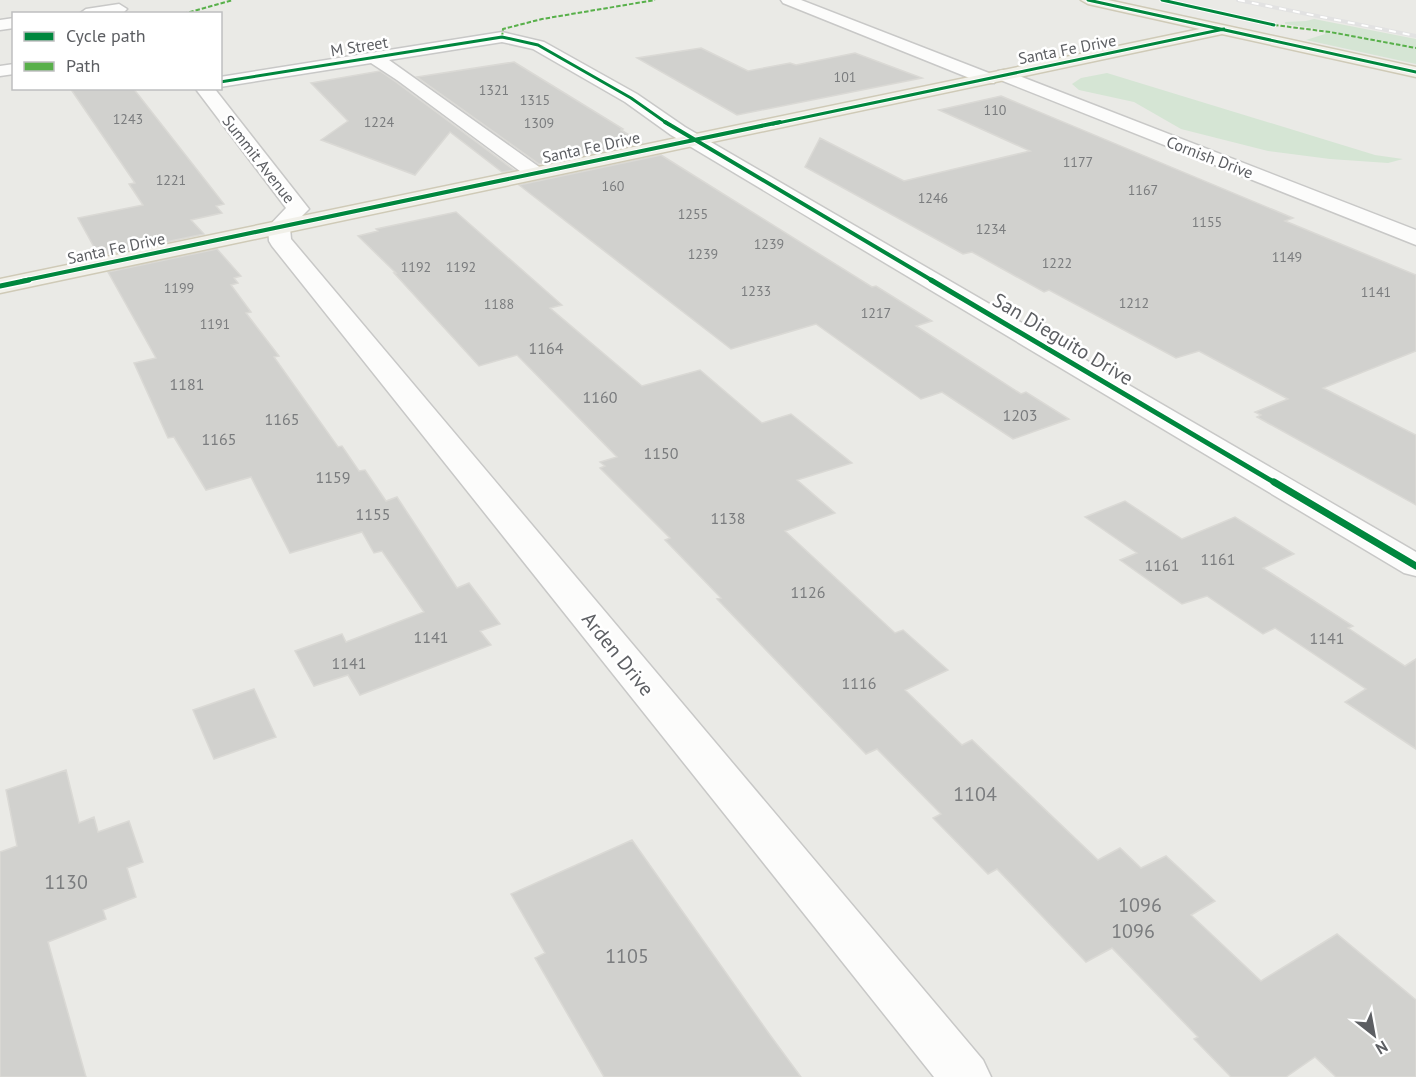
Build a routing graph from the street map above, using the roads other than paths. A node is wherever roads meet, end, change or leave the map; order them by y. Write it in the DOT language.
graph roads {
  1 [pos="788,0"];
  2 [pos="1088,0"];
  3 [pos="117,8"];
  4 [pos="96,12"];
  5 [pos="1224,29"];
  6 [pos="502,37"];
  7 [pos="374,57"];
  8 [pos="1416,72"];
  9 [pos="996,77"];
  10 [pos="222,82"];
  11 [pos="206,90"];
  12 [pos="693,139"];
  13 [pos="535,173"];
  14 [pos="279,227"];
  15 [pos="1416,238"];
  16 [pos="0,286"];
  17 [pos="1416,566"];
  18 [pos="965,1077"];
  1 -- 9 [label="street, Cornish Drive"];
  2 -- 5 [label="main road"];
  3 -- 4 [label="street"];
  5 -- 8 [label="main road"];
  5 -- 9 [label="main road, Santa Fe Drive"];
  6 -- 7 [label="street, M Street"];
  6 -- 12 [label="street, San Dieguito Drive"];
  7 -- 10 [label="street, M Street"];
  7 -- 13 [label="street"];
  9 -- 12 [label="main road, Santa Fe Drive"];
  9 -- 15 [label="street, Cornish Drive"];
  11 -- 14 [label="street, Summit Avenue"];
  12 -- 13 [label="main road, Santa Fe Drive"];
  12 -- 17 [label="street, San Dieguito Drive"];
  13 -- 14 [label="main road, Santa Fe Drive"];
  14 -- 16 [label="main road, Santa Fe Drive"];
  14 -- 18 [label="street, Arden Drive"];
}
